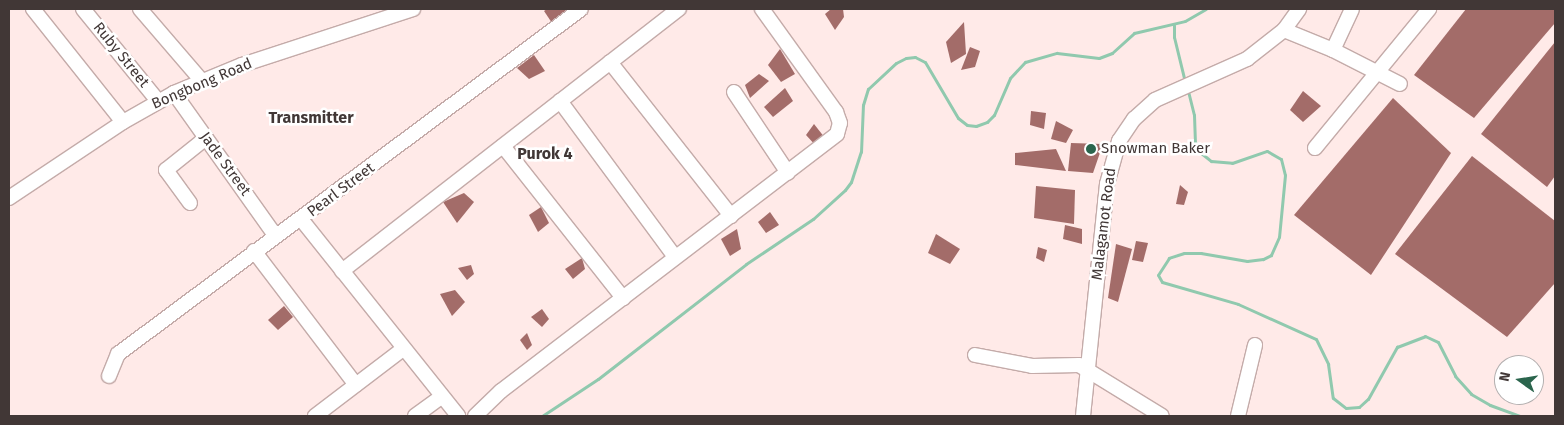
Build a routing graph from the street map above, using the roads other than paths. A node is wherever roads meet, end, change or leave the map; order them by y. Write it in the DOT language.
graph roads {
  1 [pos="33,9"];
  2 [pos="83,9"];
  3 [pos="140,9"];
  4 [pos="413,9"];
  5 [pos="582,9"];
  6 [pos="679,9"];
  7 [pos="762,9"];
  8 [pos="1299,9"];
  9 [pos="1352,9"];
  10 [pos="1429,9"];
  11 [pos="1284,30"];
  12 [pos="1333,50"];
  13 [pos="610,62"];
  14 [pos="1378,71"];
  15 [pos="202,81"];
  16 [pos="1400,84"];
  17 [pos="734,92"];
  18 [pos="174,93"];
  19 [pos="158,101"];
  20 [pos="560,101"];
  21 [pos="123,122"];
  22 [pos="206,138"];
  23 [pos="503,146"];
  24 [pos="1314,148"];
  25 [pos="788,173"];
  26 [pos="9,198"];
  27 [pos="190,203"];
  28 [pos="731,216"];
  29 [pos="301,220"];
  30 [pos="276,235"];
  31 [pos="254,251"];
  32 [pos="675,257"];
  33 [pos="342,271"];
  34 [pos="622,298"];
  35 [pos="1255,345"];
  36 [pos="403,349"];
  37 [pos="976,355"];
  38 [pos="1089,369"];
  39 [pos="109,376"];
  40 [pos="356,385"];
  41 [pos="441,397"];
  42 [pos="315,416"];
  43 [pos="415,416"];
  44 [pos="458,416"];
  45 [pos="475,416"];
  46 [pos="1083,416"];
  47 [pos="1162,416"];
  48 [pos="1238,416"];
  1 -- 21 [label="street"];
  2 -- 19 [label="street, Ruby Street"];
  3 -- 15 [label="street"];
  4 -- 15 [label="street, Bongbong Road"];
  5 -- 29 [label="street, Pearl Street"];
  6 -- 13 [label="street"];
  7 -- 25 [label="street"];
  8 -- 11 [label="street, Malagamot Road"];
  9 -- 12 [label="street"];
  10 -- 14 [label="street"];
  11 -- 12 [label="street"];
  11 -- 38 [label="street, Malagamot Road"];
  12 -- 14 [label="street"];
  13 -- 20 [label="street"];
  13 -- 28 [label="street"];
  14 -- 16 [label="street"];
  14 -- 24 [label="street"];
  15 -- 18 [label="street, Bongbong Road"];
  17 -- 25 [label="street"];
  18 -- 19 [label="street, Bongbong Road"];
  18 -- 22 [label="street, Jade Street"];
  19 -- 21 [label="street, Bongbong Road"];
  20 -- 23 [label="street"];
  20 -- 32 [label="street"];
  21 -- 26 [label="street, Bongbong Road"];
  22 -- 27 [label="street"];
  22 -- 30 [label="street, Jade Street"];
  23 -- 33 [label="street"];
  23 -- 34 [label="street"];
  25 -- 28 [label="street"];
  28 -- 32 [label="street"];
  29 -- 30 [label="street, Pearl Street"];
  29 -- 33 [label="street"];
  30 -- 31 [label="street, Pearl Street"];
  31 -- 39 [label="street, Pearl Street"];
  31 -- 40 [label="street"];
  32 -- 34 [label="street"];
  33 -- 36 [label="street"];
  34 -- 45 [label="street"];
  35 -- 48 [label="street"];
  36 -- 40 [label="street"];
  36 -- 41 [label="street"];
  37 -- 38 [label="street"];
  38 -- 46 [label="street, Malagamot Road"];
  38 -- 47 [label="street"];
  40 -- 42 [label="street"];
  41 -- 43 [label="street"];
  41 -- 44 [label="street"];
}
